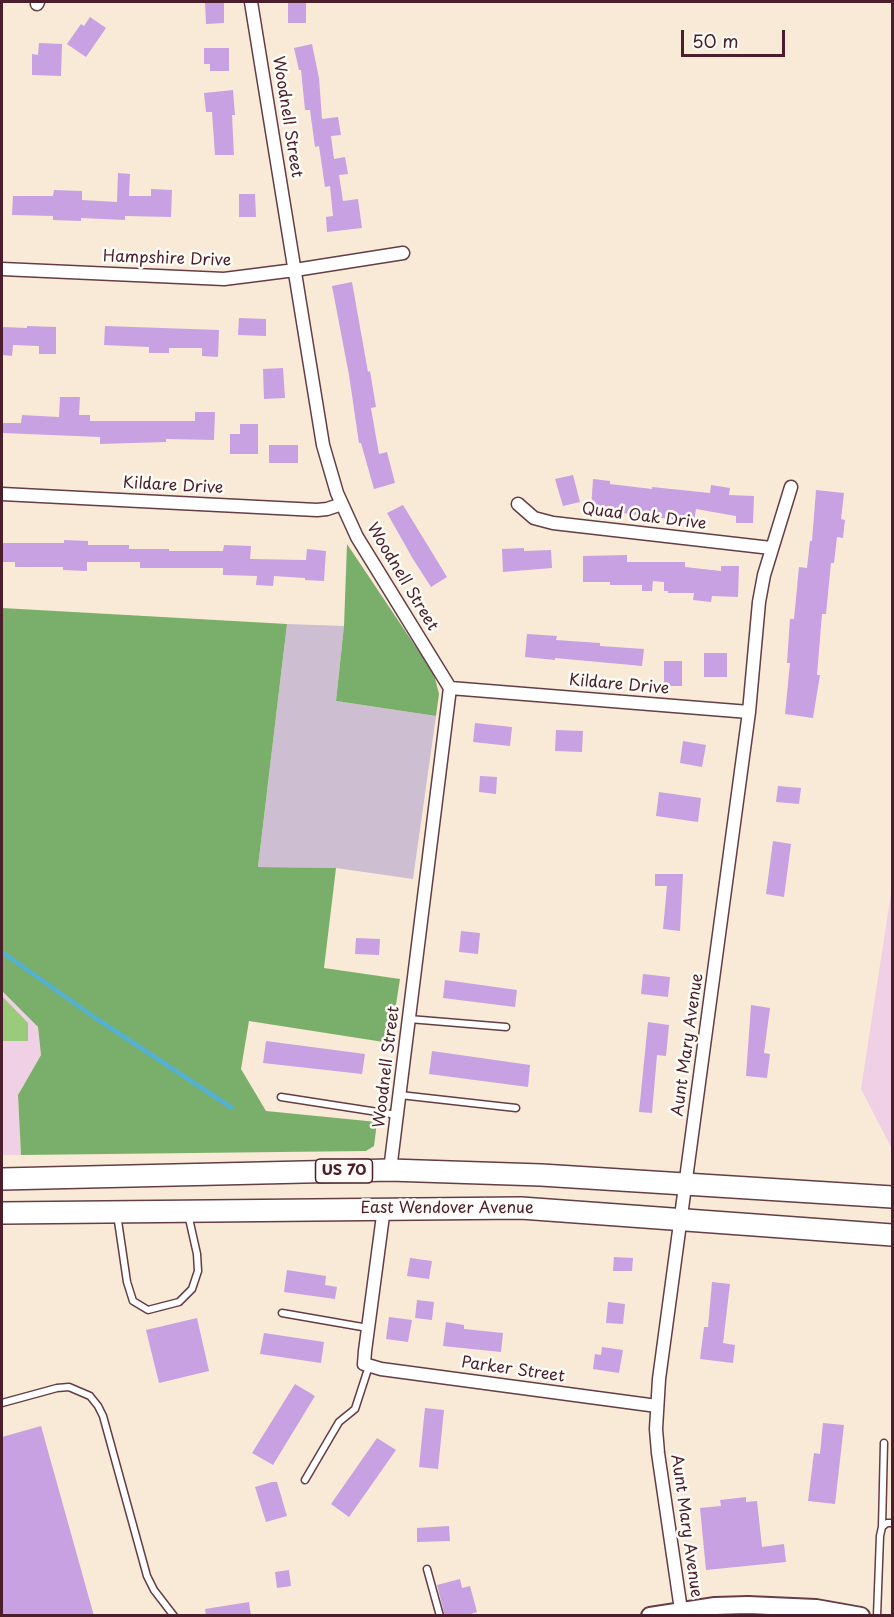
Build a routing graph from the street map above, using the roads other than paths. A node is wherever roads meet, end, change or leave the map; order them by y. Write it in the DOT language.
graph roads {
  1 [pos="251,2"];
  2 [pos="403,253"];
  3 [pos="2,269"];
  4 [pos="295,270"];
  5 [pos="791,487"];
  6 [pos="2,494"];
  7 [pos="342,504"];
  8 [pos="518,504"];
  9 [pos="771,548"];
  10 [pos="450,688"];
  11 [pos="749,712"];
  12 [pos="409,1019"];
  13 [pos="506,1027"];
  14 [pos="400,1095"];
  15 [pos="281,1097"];
  16 [pos="516,1108"];
  17 [pos="397,1115"];
  18 [pos="390,1170"];
  19 [pos="2,1179"];
  20 [pos="686,1184"];
  21 [pos="892,1197"];
  22 [pos="384,1208"];
  23 [pos="186,1210"];
  24 [pos="116,1211"];
  25 [pos="2,1213"];
  26 [pos="682,1220"];
  27 [pos="892,1235"];
  28 [pos="282,1313"];
  29 [pos="368,1328"];
  30 [pos="367,1365"];
  31 [pos="2,1403"];
  32 [pos="657,1406"];
  33 [pos="884,1443"];
  34 [pos="305,1480"];
  35 [pos="892,1523"];
  36 [pos="882,1527"];
  37 [pos="427,1569"];
  38 [pos="681,1610"];
  39 [pos="174,1616"];
  40 [pos="440,1616"];
  41 [pos="650,1616"];
  42 [pos="861,1616"];
  43 [pos="877,1616"];
  1 -- 4 [label="street, Woodnell Street"];
  2 -- 4 [label="street, Hampshire Drive"];
  3 -- 4 [label="street, Hampshire Drive"];
  4 -- 7 [label="street, Woodnell Street"];
  5 -- 9 [label="street, Aunt Mary Avenue"];
  6 -- 7 [label="street, Kildare Drive"];
  7 -- 10 [label="street, Woodnell Street"];
  8 -- 9 [label="street, Quad Oak Drive"];
  9 -- 11 [label="street, Aunt Mary Avenue"];
  10 -- 11 [label="street, Kildare Drive"];
  10 -- 12 [label="street, Woodnell Street"];
  11 -- 20 [label="street, Aunt Mary Avenue"];
  12 -- 13 [label="lane"];
  12 -- 14 [label="street, Woodnell Street"];
  14 -- 16 [label="lane"];
  14 -- 17 [label="street, Woodnell Street"];
  15 -- 17 [label="lane"];
  17 -- 18 [label="street, Woodnell Street"];
  18 -- 19 [label="highway, East Wendover Avenue / US 70"];
  18 -- 20 [label="highway, East Wendover Avenue / US 70"];
  20 -- 21 [label="highway, East Wendover Avenue / US 70"];
  20 -- 26 [label="street, Aunt Mary Avenue"];
  22 -- 23 [label="highway, East Wendover Avenue"];
  22 -- 26 [label="highway, East Wendover Avenue"];
  22 -- 29 [label="street"];
  23 -- 24 [label="highway, East Wendover Avenue"];
  23 -- 24 [label="lane"];
  24 -- 25 [label="highway, East Wendover Avenue"];
  26 -- 27 [label="highway, East Wendover Avenue"];
  26 -- 32 [label="street, Aunt Mary Avenue"];
  28 -- 29 [label="lane"];
  29 -- 30 [label="street"];
  30 -- 32 [label="street, Parker Street"];
  30 -- 34 [label="lane"];
  31 -- 39 [label="lane"];
  32 -- 38 [label="street, Aunt Mary Avenue"];
  33 -- 36 [label="lane"];
  35 -- 36 [label="lane"];
  36 -- 43 [label="lane"];
  37 -- 40 [label="lane"];
  38 -- 41 [label="main road"];
  38 -- 42 [label="main road"];
}
